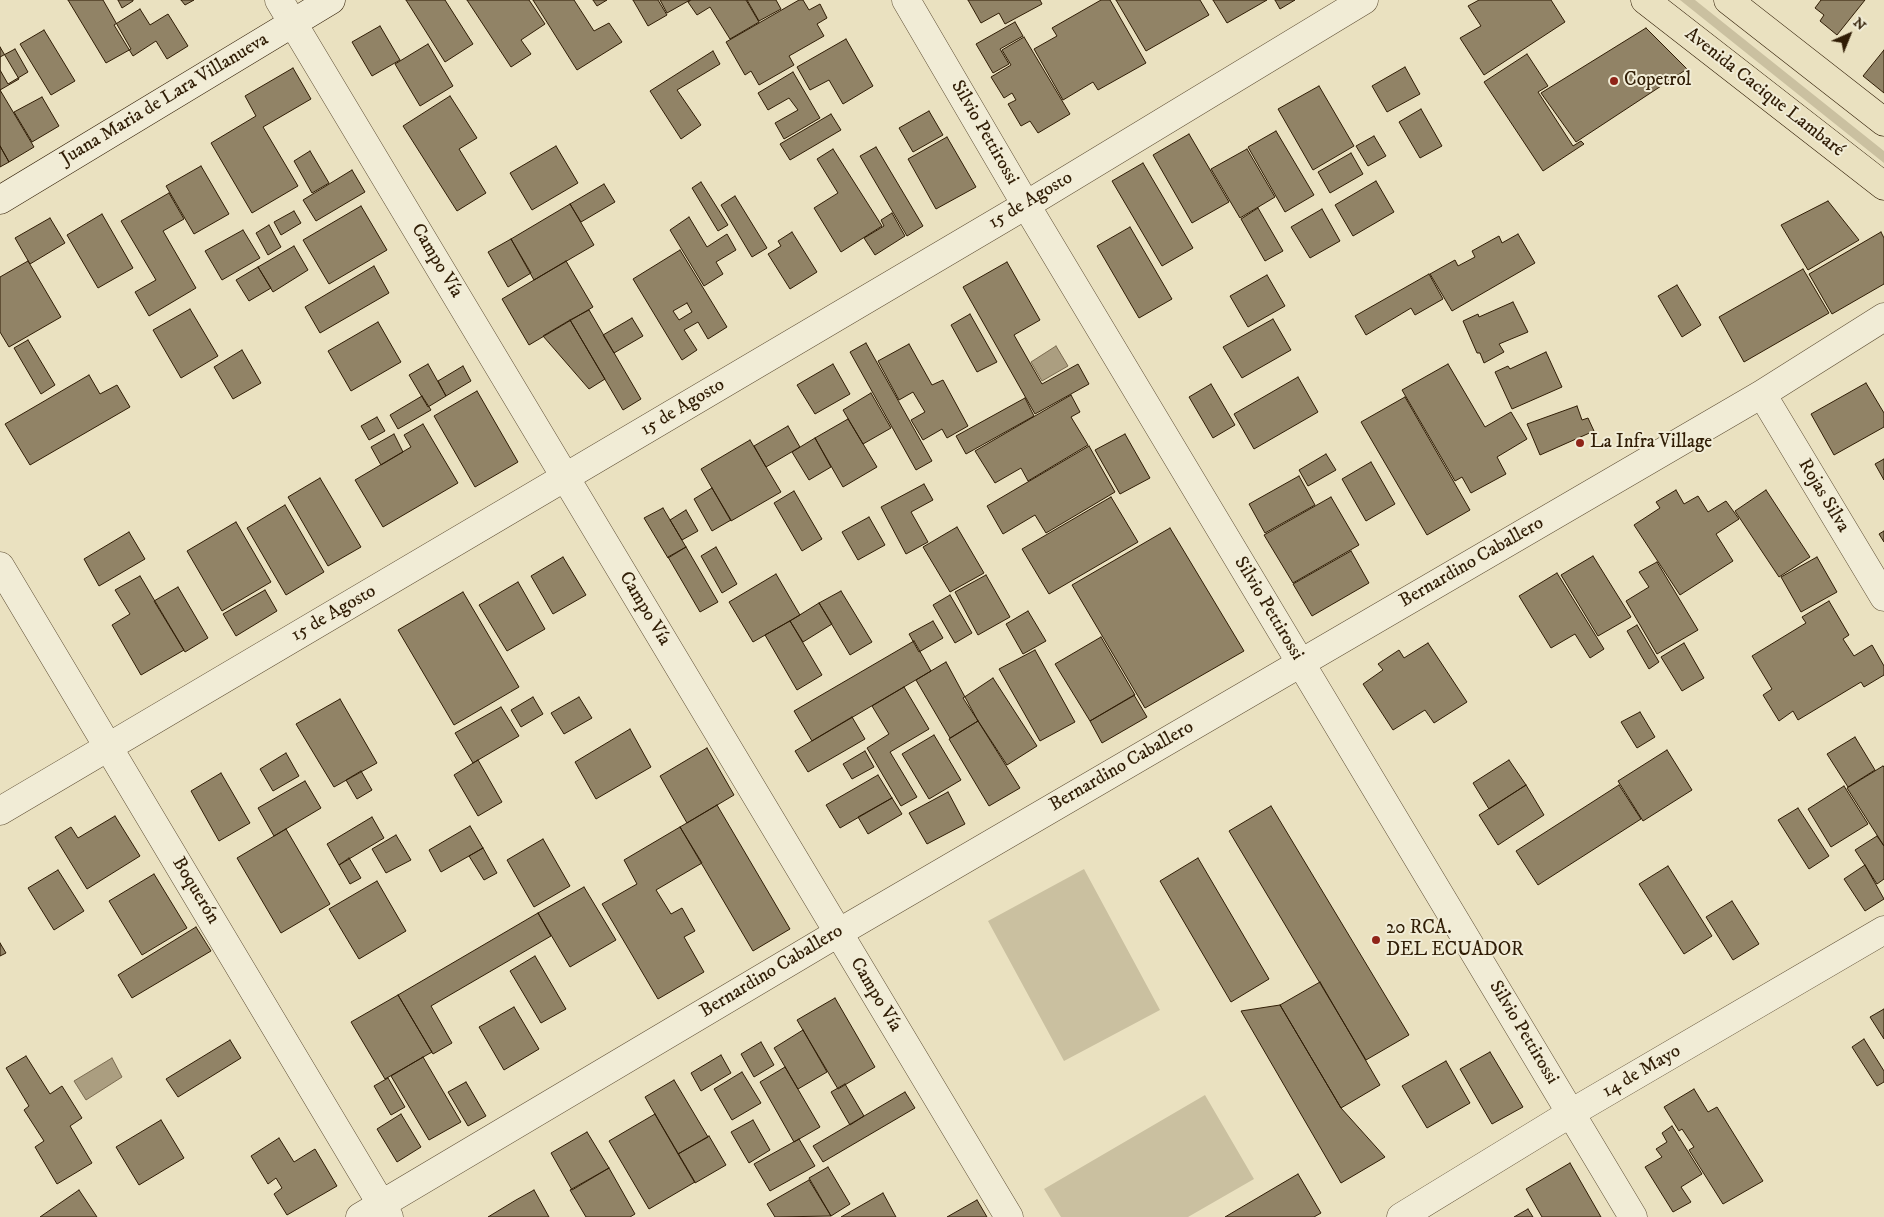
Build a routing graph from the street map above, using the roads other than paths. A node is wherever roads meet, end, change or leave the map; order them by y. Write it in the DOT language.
graph roads {
  1 [pos="331,0"];
  2 [pos="906,0"];
  3 [pos="1364,0"];
  4 [pos="1645,0"];
  5 [pos="1728,0"];
  6 [pos="286,11"];
  7 [pos="1884,122"];
  8 [pos="1884,186"];
  9 [pos="0,200"];
  10 [pos="1026,205"];
  11 [pos="1884,317"];
  12 [pos="1762,394"];
  13 [pos="566,478"];
  14 [pos="0,566"];
  15 [pos="1884,597"];
  16 [pos="1300,662"];
  17 [pos="108,747"];
  18 [pos="0,811"];
  19 [pos="1884,930"];
  20 [pos="838,933"];
  21 [pos="1571,1113"];
  22 [pos="377,1213"];
  23 [pos="1009,1217"];
  24 [pos="1402,1217"];
  25 [pos="1633,1217"];
  1 -- 6 [label="street, Juana Maria de Lara Villanueva"];
  2 -- 10 [label="street, Silvio Pettirossi"];
  3 -- 10 [label="street, 15 de Agosto"];
  4 -- 8 [label="main road, Avenida Cacique Lambaré"];
  5 -- 7 [label="main road"];
  6 -- 9 [label="street, Juana Maria de Lara Villanueva"];
  6 -- 13 [label="street, Campo Vía"];
  10 -- 13 [label="street, 15 de Agosto"];
  10 -- 16 [label="street, Silvio Pettirossi"];
  11 -- 12 [label="street, Bernardino Caballero"];
  12 -- 15 [label="street, Rojas Silva"];
  12 -- 16 [label="street, Bernardino Caballero"];
  13 -- 17 [label="street, 15 de Agosto"];
  13 -- 20 [label="street, Campo Vía"];
  14 -- 17 [label="street, Boquerón"];
  16 -- 20 [label="street, Bernardino Caballero"];
  16 -- 21 [label="street, Silvio Pettirossi"];
  17 -- 18 [label="street, 15 de Agosto"];
  17 -- 22 [label="street, Boquerón"];
  19 -- 21 [label="street, 14 de Mayo"];
  20 -- 22 [label="street, Bernardino Caballero"];
  20 -- 23 [label="street, Campo Vía"];
  21 -- 24 [label="street, 14 de Mayo"];
  21 -- 25 [label="street, Silvio Pettirossi"];
}
